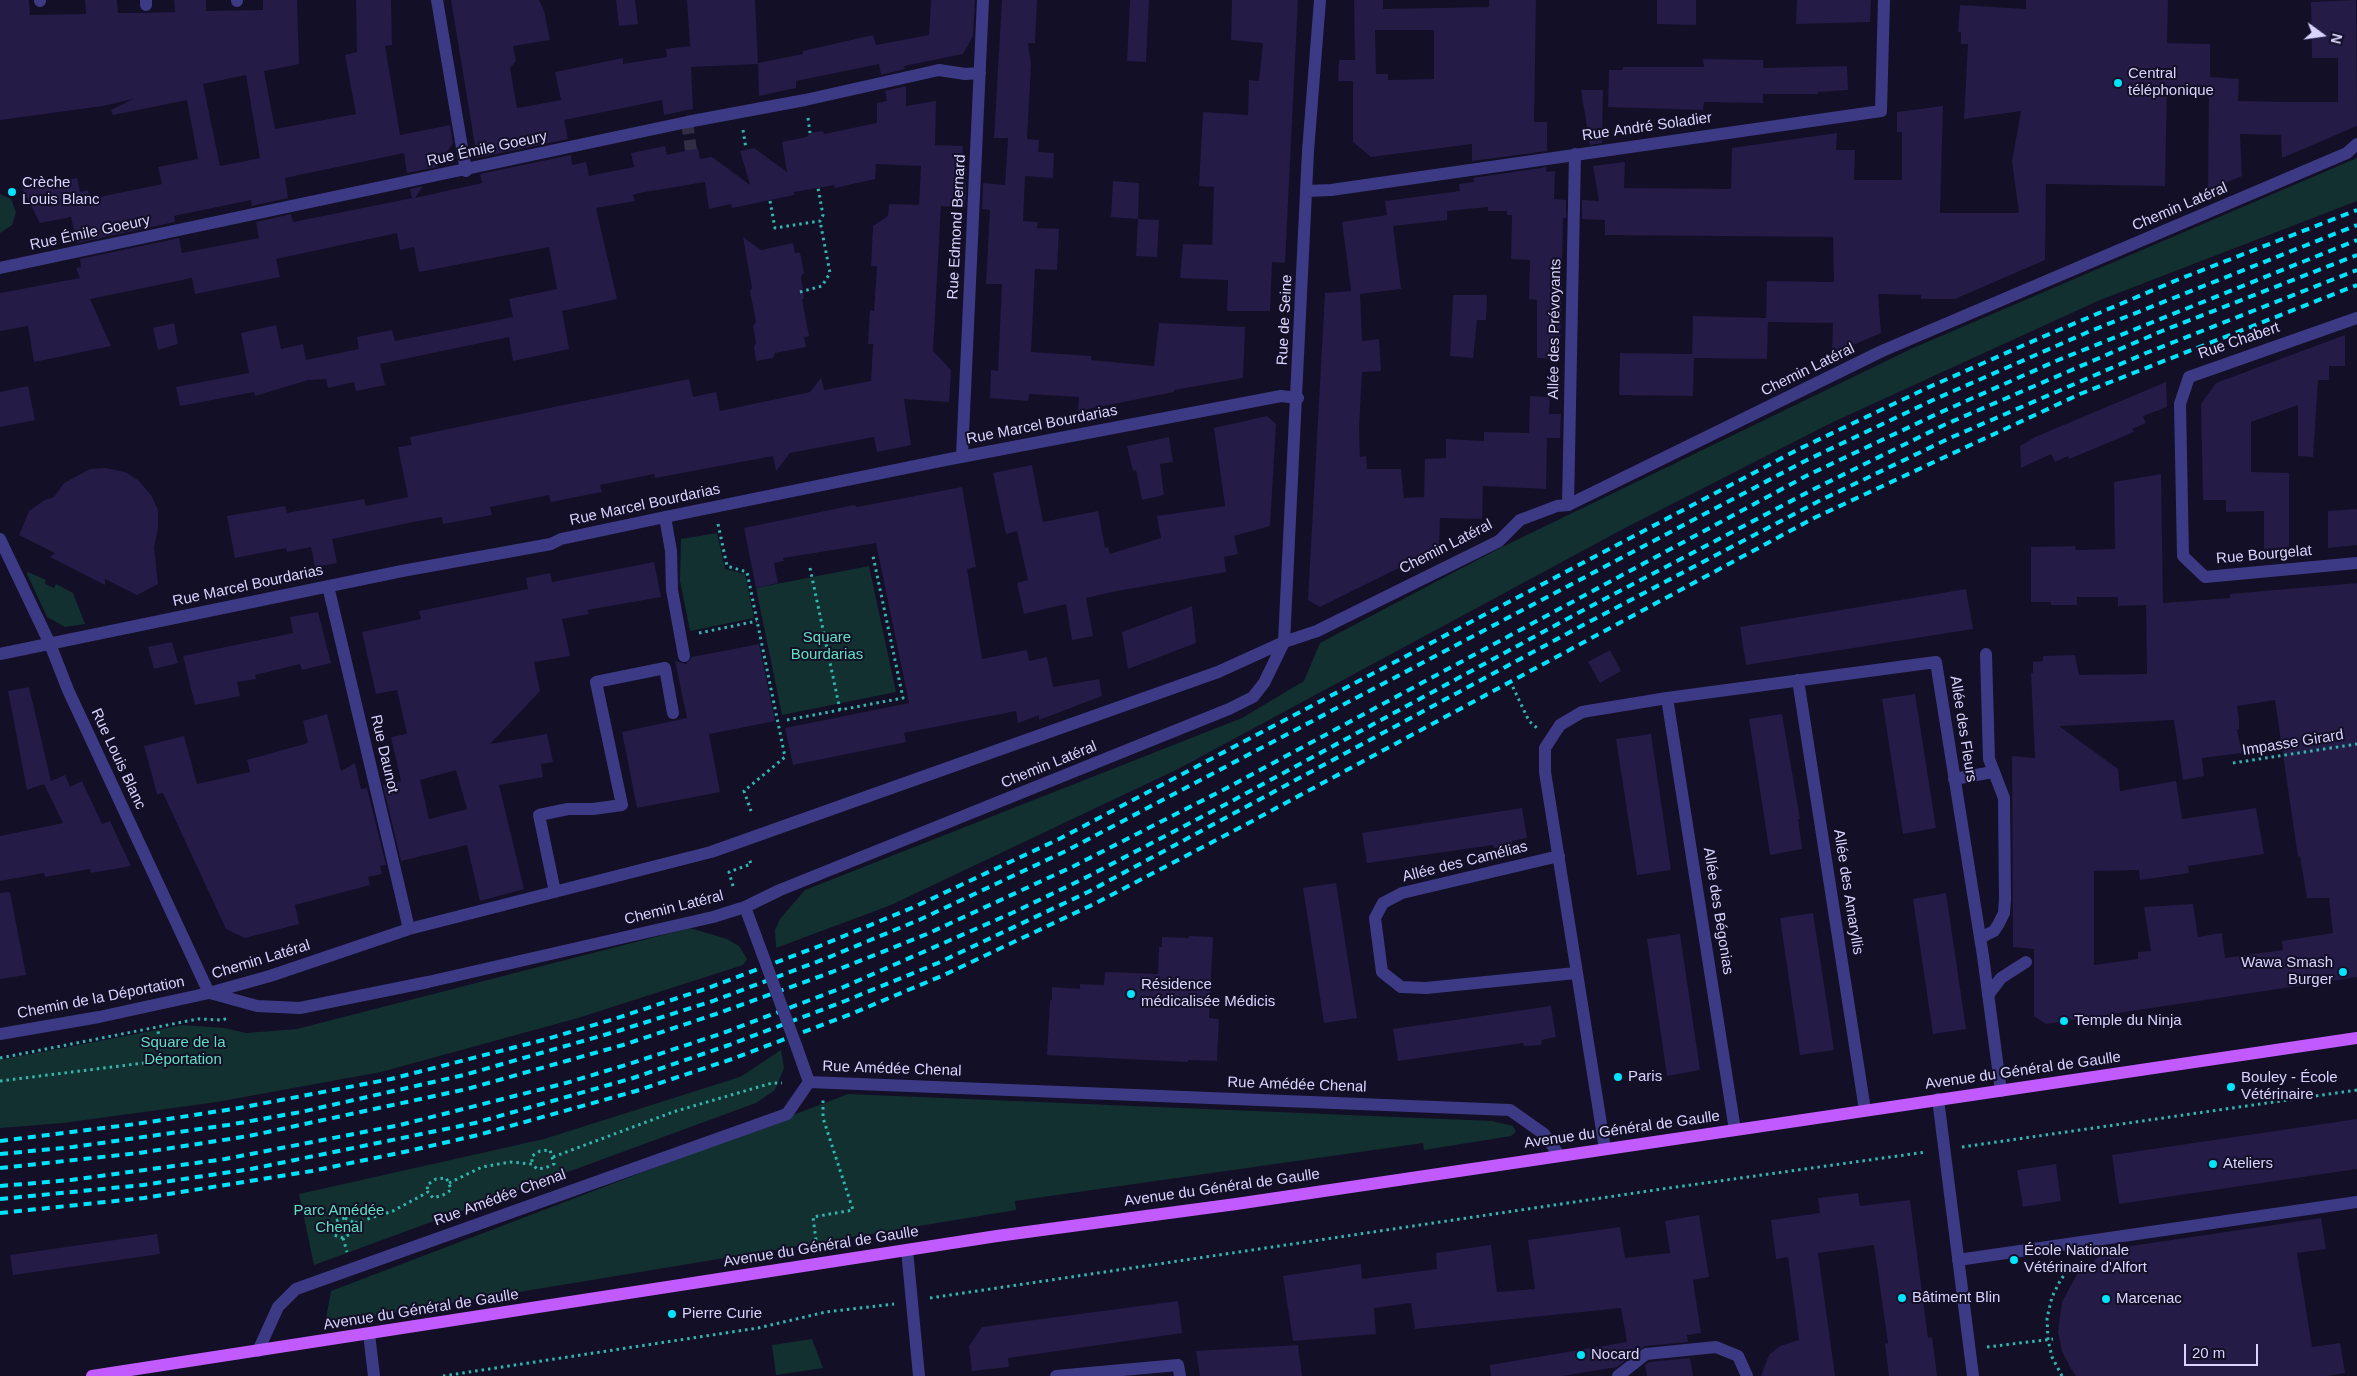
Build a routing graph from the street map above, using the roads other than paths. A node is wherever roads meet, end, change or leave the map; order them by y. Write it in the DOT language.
graph roads {
  1 [pos="437,0"];
  2 [pos="983,0"];
  3 [pos="1320,0"];
  4 [pos="1884,0"];
  5 [pos="980,73"];
  6 [pos="2357,144"];
  7 [pos="1575,154"];
  8 [pos="466,170"];
  9 [pos="1307,191"];
  10 [pos="0,268"];
  11 [pos="2357,318"];
  12 [pos="1298,398"];
  13 [pos="962,456"];
  14 [pos="1568,505"];
  15 [pos="665,517"];
  16 [pos="0,539"];
  17 [pos="2183,556"];
  18 [pos="2357,563"];
  19 [pos="328,586"];
  20 [pos="1284,642"];
  21 [pos="50,644"];
  22 [pos="0,654"];
  23 [pos="1986,654"];
  24 [pos="684,656"];
  25 [pos="1798,680"];
  26 [pos="1667,698"];
  27 [pos="673,712"];
  28 [pos="1993,772"];
  29 [pos="1954,779"];
  30 [pos="1559,856"];
  31 [pos="555,892"];
  32 [pos="745,907"];
  33 [pos="409,929"];
  34 [pos="1980,938"];
  35 [pos="2026,962"];
  36 [pos="1576,973"];
  37 [pos="209,993"];
  38 [pos="1988,995"];
  39 [pos="0,1034"];
  40 [pos="2357,1038"];
  41 [pos="809,1082"];
  42 [pos="2001,1091"];
  43 [pos="1938,1099"];
  44 [pos="1866,1110"];
  45 [pos="1736,1130"];
  46 [pos="1605,1149"];
  47 [pos="1559,1155"];
  48 [pos="2357,1202"];
  49 [pos="907,1250"];
  50 [pos="1958,1260"];
  51 [pos="370,1334"];
  52 [pos="258,1352"];
  53 [pos="92,1376"];
  54 [pos="374,1376"];
  55 [pos="920,1376"];
  56 [pos="1056,1376"];
  57 [pos="1180,1376"];
  58 [pos="1618,1376"];
  59 [pos="1747,1376"];
  60 [pos="1973,1376"];
  1 -- 8 [label="street"];
  2 -- 5 [label="street, Rue Edmond Bernard"];
  3 -- 9 [label="street, Rue de Seine"];
  4 -- 7 [label="street, Rue André Soladier"];
  5 -- 8 [label="street, Rue Émile Goeury"];
  5 -- 13 [label="street, Rue Edmond Bernard"];
  6 -- 14 [label="street, Chemin Latéral"];
  7 -- 9 [label="street, Rue André Soladier"];
  7 -- 14 [label="street, Allée des Prévoyants"];
  8 -- 10 [label="street, Rue Émile Goeury"];
  9 -- 12 [label="street, Rue de Seine"];
  11 -- 17 [label="street, Rue Chabert"];
  12 -- 13 [label="street, Rue Marcel Bourdarias"];
  12 -- 20 [label="street, Rue de Seine"];
  13 -- 15 [label="street, Rue Marcel Bourdarias"];
  14 -- 20 [label="street, Chemin Latéral"];
  15 -- 19 [label="street, Rue Marcel Bourdarias"];
  15 -- 24 [label="street"];
  16 -- 21 [label="street, Rue Louis Blanc"];
  17 -- 18 [label="street, Rue Bourgelat"];
  19 -- 21 [label="street, Rue Marcel Bourdarias"];
  19 -- 33 [label="street, Rue Daunot"];
  20 -- 31 [label="street, Chemin Latéral"];
  20 -- 32 [label="street, Chemin Latéral"];
  21 -- 22 [label="street, Rue Marcel Bourdarias"];
  21 -- 37 [label="street, Rue Louis Blanc"];
  23 -- 28 [label="street"];
  25 -- 26 [label="street, Allée des Fleurs"];
  25 -- 29 [label="street, Allée des Fleurs"];
  25 -- 44 [label="street, Allée des Amaryllis"];
  26 -- 30 [label="street, Allée des Fleurs"];
  26 -- 45 [label="street, Allée des Bégonias"];
  27 -- 31 [label="street"];
  28 -- 29 [label="street"];
  28 -- 34 [label="street"];
  29 -- 34 [label="street, Allée des Fleurs"];
  30 -- 36 [label="street"];
  30 -- 36 [label="street, Allée des Camélias"];
  31 -- 33 [label="street, Chemin Latéral"];
  32 -- 37 [label="street, Chemin Latéral"];
  32 -- 41 [label="street, bridge"];
  33 -- 37 [label="street, Chemin Latéral"];
  34 -- 38 [label="street, Allée des Fleurs"];
  35 -- 38 [label="street"];
  36 -- 46 [label="street"];
  37 -- 39 [label="street, Chemin de la Déportation"];
  38 -- 42 [label="street, Allée des Fleurs"];
  40 -- 42 [label="main road, Avenue du Général de Gaulle"];
  41 -- 47 [label="street, Rue Amédée Chenal"];
  41 -- 52 [label="street, Rue Amédée Chenal"];
  42 -- 43 [label="main road, Avenue du Général de Gaulle"];
  43 -- 44 [label="main road, Avenue du Général de Gaulle"];
  43 -- 50 [label="street"];
  44 -- 45 [label="main road, Avenue du Général de Gaulle"];
  45 -- 46 [label="main road, Avenue du Général de Gaulle"];
  46 -- 47 [label="main road, Avenue du Général de Gaulle"];
  47 -- 49 [label="main road, Avenue du Général de Gaulle"];
  48 -- 50 [label="street"];
  49 -- 51 [label="main road, Avenue du Général de Gaulle"];
  49 -- 55 [label="street"];
  50 -- 60 [label="street"];
  51 -- 52 [label="main road, Avenue du Général de Gaulle"];
  51 -- 54 [label="street"];
  52 -- 53 [label="main road, Avenue du Général de Gaulle"];
  56 -- 57 [label="street"];
  58 -- 59 [label="street"];
}
